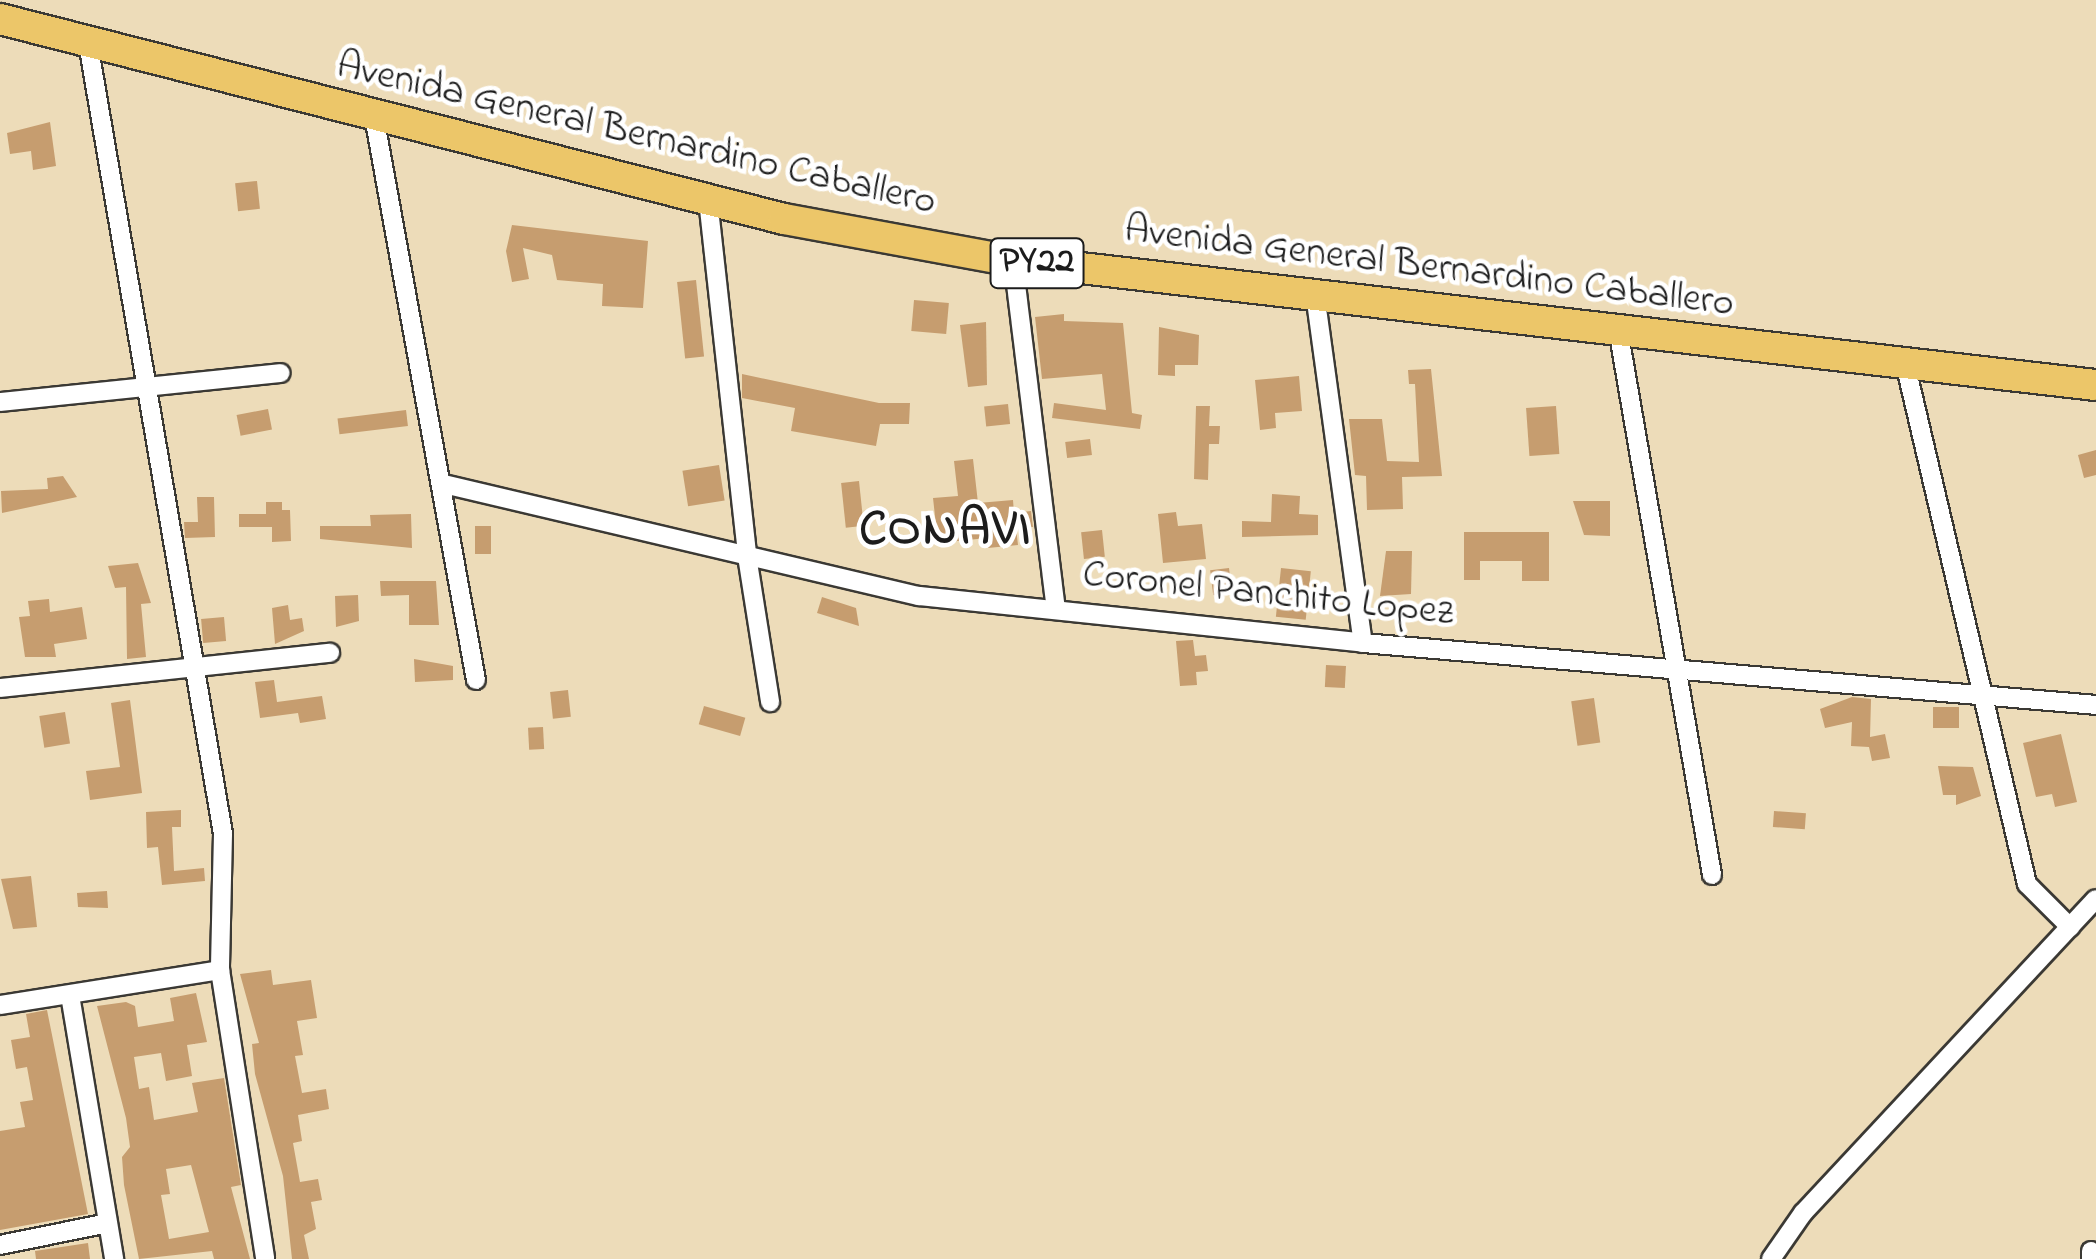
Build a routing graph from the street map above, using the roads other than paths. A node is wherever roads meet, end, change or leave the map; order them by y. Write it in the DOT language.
graph roads {
  1 [pos="0,19"];
  2 [pos="88,43"];
  3 [pos="374,116"];
  4 [pos="708,200"];
  5 [pos="1013,260"];
  6 [pos="1316,294"];
  7 [pos="1618,330"];
  8 [pos="1905,363"];
  9 [pos="281,373"];
  10 [pos="2096,385"];
  11 [pos="148,390"];
  12 [pos="0,402"];
  13 [pos="444,484"];
  14 [pos="746,556"];
  15 [pos="1056,608"];
  16 [pos="1364,643"];
  17 [pos="330,653"];
  18 [pos="195,668"];
  19 [pos="1677,670"];
  20 [pos="476,680"];
  21 [pos="0,688"];
  22 [pos="1983,699"];
  23 [pos="770,702"];
  24 [pos="2096,706"];
  25 [pos="1712,876"];
  26 [pos="2096,899"];
  27 [pos="2070,927"];
  28 [pos="220,970"];
  29 [pos="70,995"];
  30 [pos="0,1005"];
  31 [pos="108,1223"];
  32 [pos="0,1245"];
  33 [pos="114,1259"];
  34 [pos="265,1259"];
  35 [pos="1771,1259"];
  1 -- 2 [label="highway, Avenida General Bernardino Caballero / PY22"];
  2 -- 3 [label="highway, Avenida General Bernardino Caballero / PY22"];
  2 -- 11 [label="street"];
  3 -- 4 [label="highway, Avenida General Bernardino Caballero / PY22"];
  3 -- 13 [label="street"];
  4 -- 5 [label="highway, Avenida General Bernardino Caballero / PY22"];
  4 -- 14 [label="street"];
  5 -- 6 [label="highway, Avenida General Bernardino Caballero / PY22"];
  5 -- 15 [label="street"];
  6 -- 7 [label="highway, Avenida General Bernardino Caballero / PY22"];
  6 -- 16 [label="street"];
  7 -- 8 [label="highway, Avenida General Bernardino Caballero / PY22"];
  7 -- 19 [label="street"];
  8 -- 10 [label="highway, Avenida General Bernardino Caballero / PY22"];
  8 -- 22 [label="street"];
  9 -- 11 [label="street"];
  11 -- 12 [label="street"];
  11 -- 18 [label="street"];
  13 -- 14 [label="street, Coronel Panchito Lopez"];
  13 -- 20 [label="street"];
  14 -- 15 [label="street, Coronel Panchito Lopez"];
  14 -- 23 [label="street"];
  15 -- 16 [label="street, Coronel Panchito Lopez"];
  16 -- 19 [label="street, Coronel Panchito Lopez"];
  17 -- 18 [label="street"];
  18 -- 21 [label="street"];
  18 -- 28 [label="street"];
  19 -- 22 [label="street, Coronel Panchito Lopez"];
  19 -- 25 [label="street"];
  22 -- 24 [label="street, Coronel Panchito Lopez"];
  22 -- 27 [label="street"];
  26 -- 27 [label="street"];
  27 -- 35 [label="street"];
  28 -- 29 [label="street"];
  28 -- 34 [label="street"];
  29 -- 30 [label="street"];
  29 -- 31 [label="street"];
  31 -- 32 [label="street"];
  31 -- 33 [label="street"];
}
